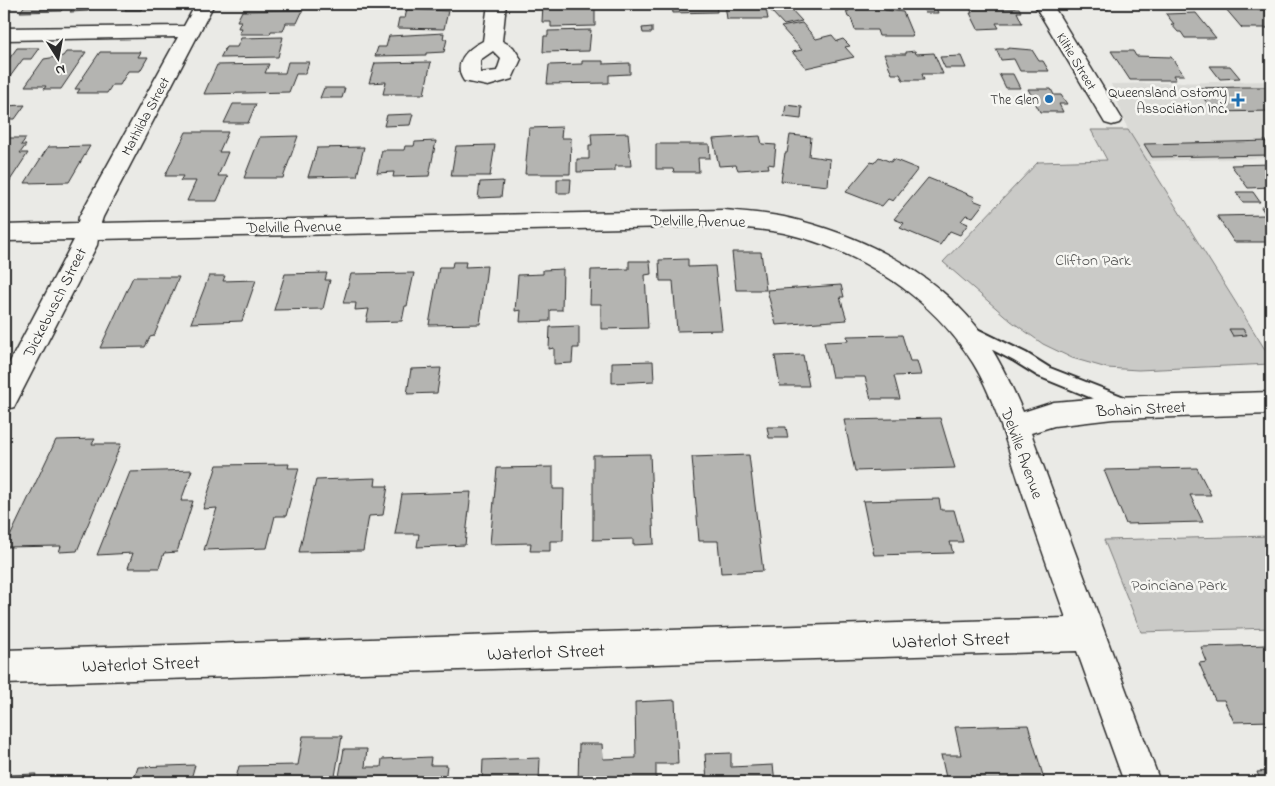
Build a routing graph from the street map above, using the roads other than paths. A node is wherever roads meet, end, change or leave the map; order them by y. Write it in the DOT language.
graph roads {
  1 [pos="205,4"];
  2 [pos="497,4"];
  3 [pos="1043,4"];
  4 [pos="190,31"];
  5 [pos="4,34"];
  6 [pos="492,44"];
  7 [pos="1112,119"];
  8 [pos="88,231"];
  9 [pos="4,232"];
  10 [pos="961,327"];
  11 [pos="4,399"];
  12 [pos="1271,403"];
  13 [pos="1130,407"];
  14 [pos="1014,427"];
  15 [pos="1088,634"];
  16 [pos="4,667"];
  17 [pos="1142,782"];
  1 -- 4 [label="street, Mathilda Street"];
  2 -- 6 [label="street"];
  3 -- 7 [label="street, Kiltie Street"];
  4 -- 5 [label="street"];
  4 -- 8 [label="street, Mathilda Street"];
  8 -- 9 [label="street, Delville Avenue"];
  8 -- 10 [label="street, Delville Avenue"];
  8 -- 11 [label="street, Dickebusch Street"];
  10 -- 13 [label="lane"];
  10 -- 14 [label="street, Delville Avenue"];
  12 -- 13 [label="street, Bohain Street"];
  13 -- 14 [label="street, Bohain Street"];
  14 -- 15 [label="street, Delville Avenue"];
  15 -- 16 [label="street, Waterlot Street"];
  15 -- 17 [label="street, Delville Avenue"];
}
